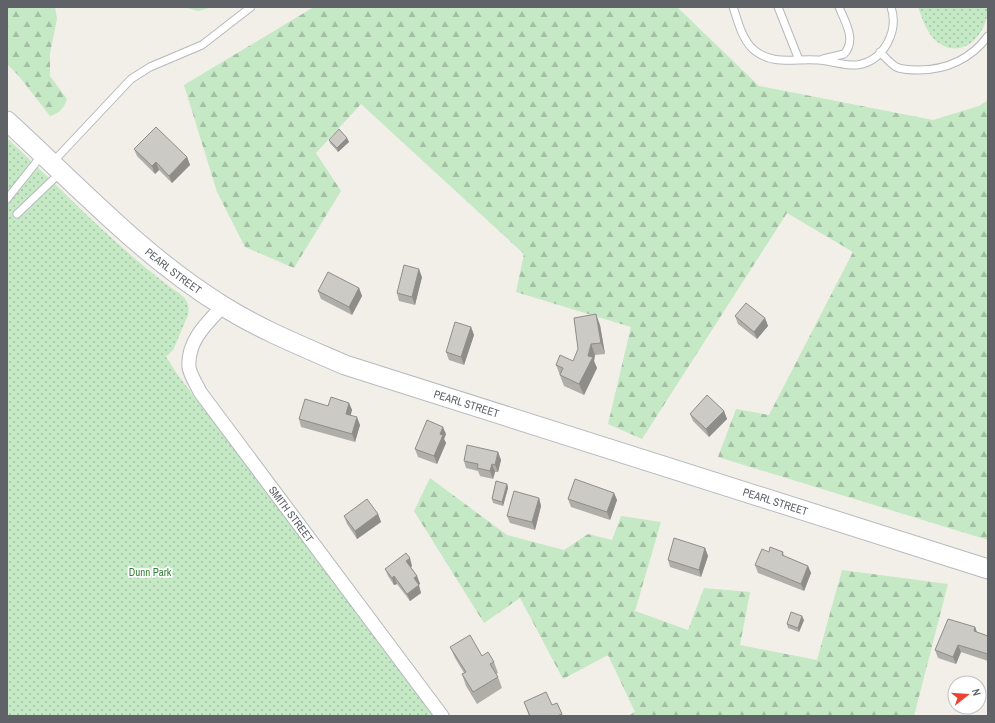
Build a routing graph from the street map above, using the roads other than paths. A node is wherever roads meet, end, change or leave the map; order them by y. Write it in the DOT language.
graph roads {
  1 [pos="251,7"];
  2 [pos="732,7"];
  3 [pos="778,7"];
  4 [pos="839,7"];
  5 [pos="891,7"];
  6 [pos="988,36"];
  7 [pos="880,52"];
  8 [pos="799,60"];
  9 [pos="819,60"];
  10 [pos="7,121"];
  11 [pos="52,163"];
  12 [pos="7,199"];
  13 [pos="17,214"];
  14 [pos="223,306"];
  15 [pos="988,569"];
  16 [pos="442,716"];
  1 -- 11 [label="lane"];
  2 -- 8 [label="lane"];
  3 -- 8 [label="lane"];
  4 -- 9 [label="lane"];
  5 -- 7 [label="lane"];
  6 -- 7 [label="lane"];
  7 -- 9 [label="lane"];
  8 -- 9 [label="lane"];
  10 -- 11 [label="main road, PEARL STREET"];
  11 -- 12 [label="lane"];
  11 -- 13 [label="lane"];
  11 -- 14 [label="main road, PEARL STREET"];
  14 -- 15 [label="main road, PEARL STREET"];
  14 -- 16 [label="street, SMITH STREET"];
}
